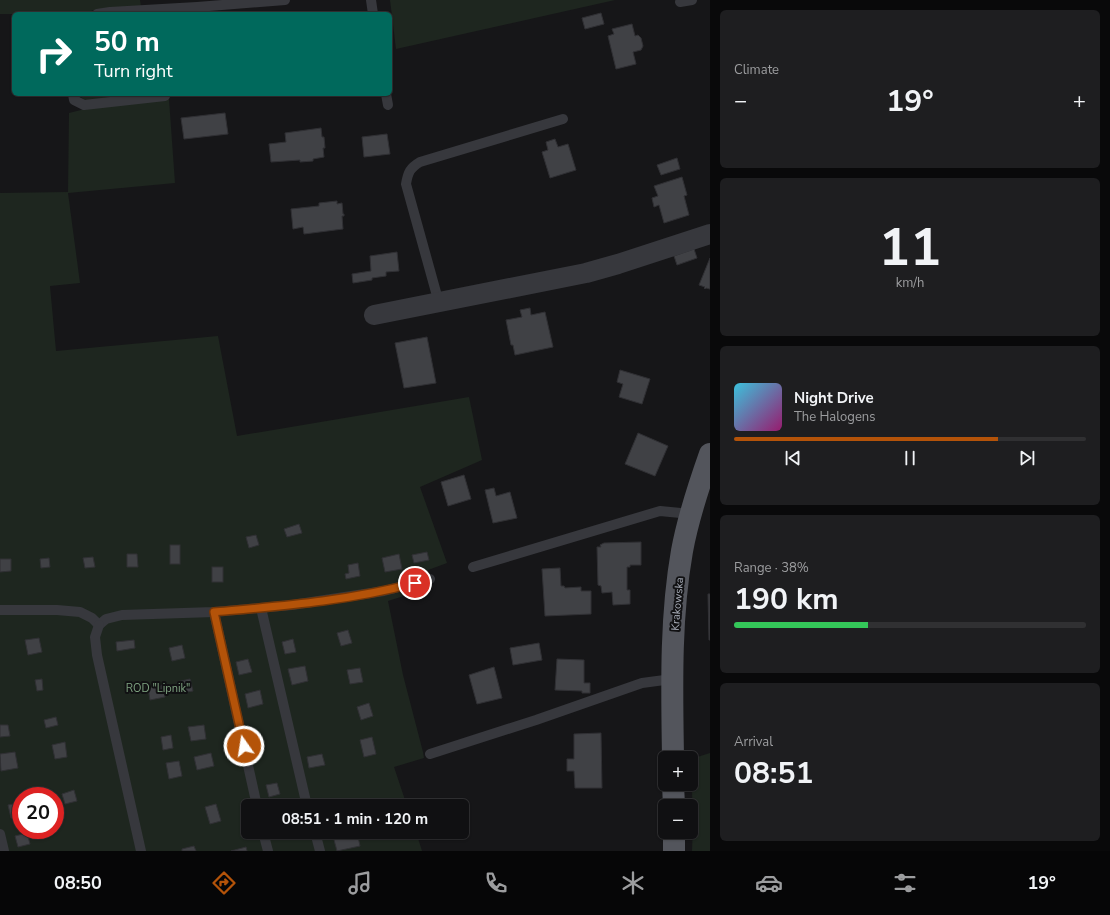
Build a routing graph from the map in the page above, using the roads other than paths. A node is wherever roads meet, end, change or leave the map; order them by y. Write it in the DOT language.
graph roads {
  1 [pos="285,0"];
  2 [pos="371,0"];
  3 [pos="692,0"];
  4 [pos="680,2"];
  5 [pos="110,12"];
  6 [pos="373,12"];
  7 [pos="73,96"];
  8 [pos="165,96"];
  9 [pos="386,96"];
  10 [pos="388,105"];
  11 [pos="563,119"];
  12 [pos="710,234"];
  13 [pos="439,303"];
  14 [pos="374,315"];
  15 [pos="708,467"];
  16 [pos="691,514"];
  17 [pos="473,566"];
  18 [pos="430,579"];
  19 [pos="261,608"];
  20 [pos="0,610"];
  21 [pos="214,612"];
  22 [pos="99,625"];
  23 [pos="672,679"];
  24 [pos="673,751"];
  25 [pos="430,754"];
  26 [pos="255,799"];
  27 [pos="305,799"];
  28 [pos="0,834"];
  29 [pos="265,839"];
  30 [pos="317,839"];
  31 [pos="674,839"];
  32 [pos="4,851"];
  33 [pos="141,851"];
  34 [pos="268,851"];
  35 [pos="320,851"];
  36 [pos="674,851"];
  1 -- 5 [label="lane"];
  2 -- 6 [label="lane"];
  3 -- 4 [label="lane"];
  7 -- 8 [label="lane"];
  9 -- 10 [label="lane"];
  11 -- 13 [label="lane"];
  12 -- 13 [label="street"];
  13 -- 14 [label="street"];
  15 -- 16 [label="main road, Krakowska"];
  16 -- 17 [label="lane"];
  16 -- 23 [label="main road, Krakowska"];
  18 -- 19 [label="lane"];
  19 -- 21 [label="lane"];
  19 -- 27 [label="lane"];
  20 -- 22 [label="lane"];
  21 -- 22 [label="lane"];
  21 -- 26 [label="lane"];
  22 -- 33 [label="lane"];
  23 -- 24 [label="main road, Krakowska"];
  23 -- 25 [label="lane"];
  28 -- 32 [label="lane"];
  29 -- 34 [label="lane"];
  30 -- 35 [label="lane"];
  31 -- 36 [label="main road"];
}
